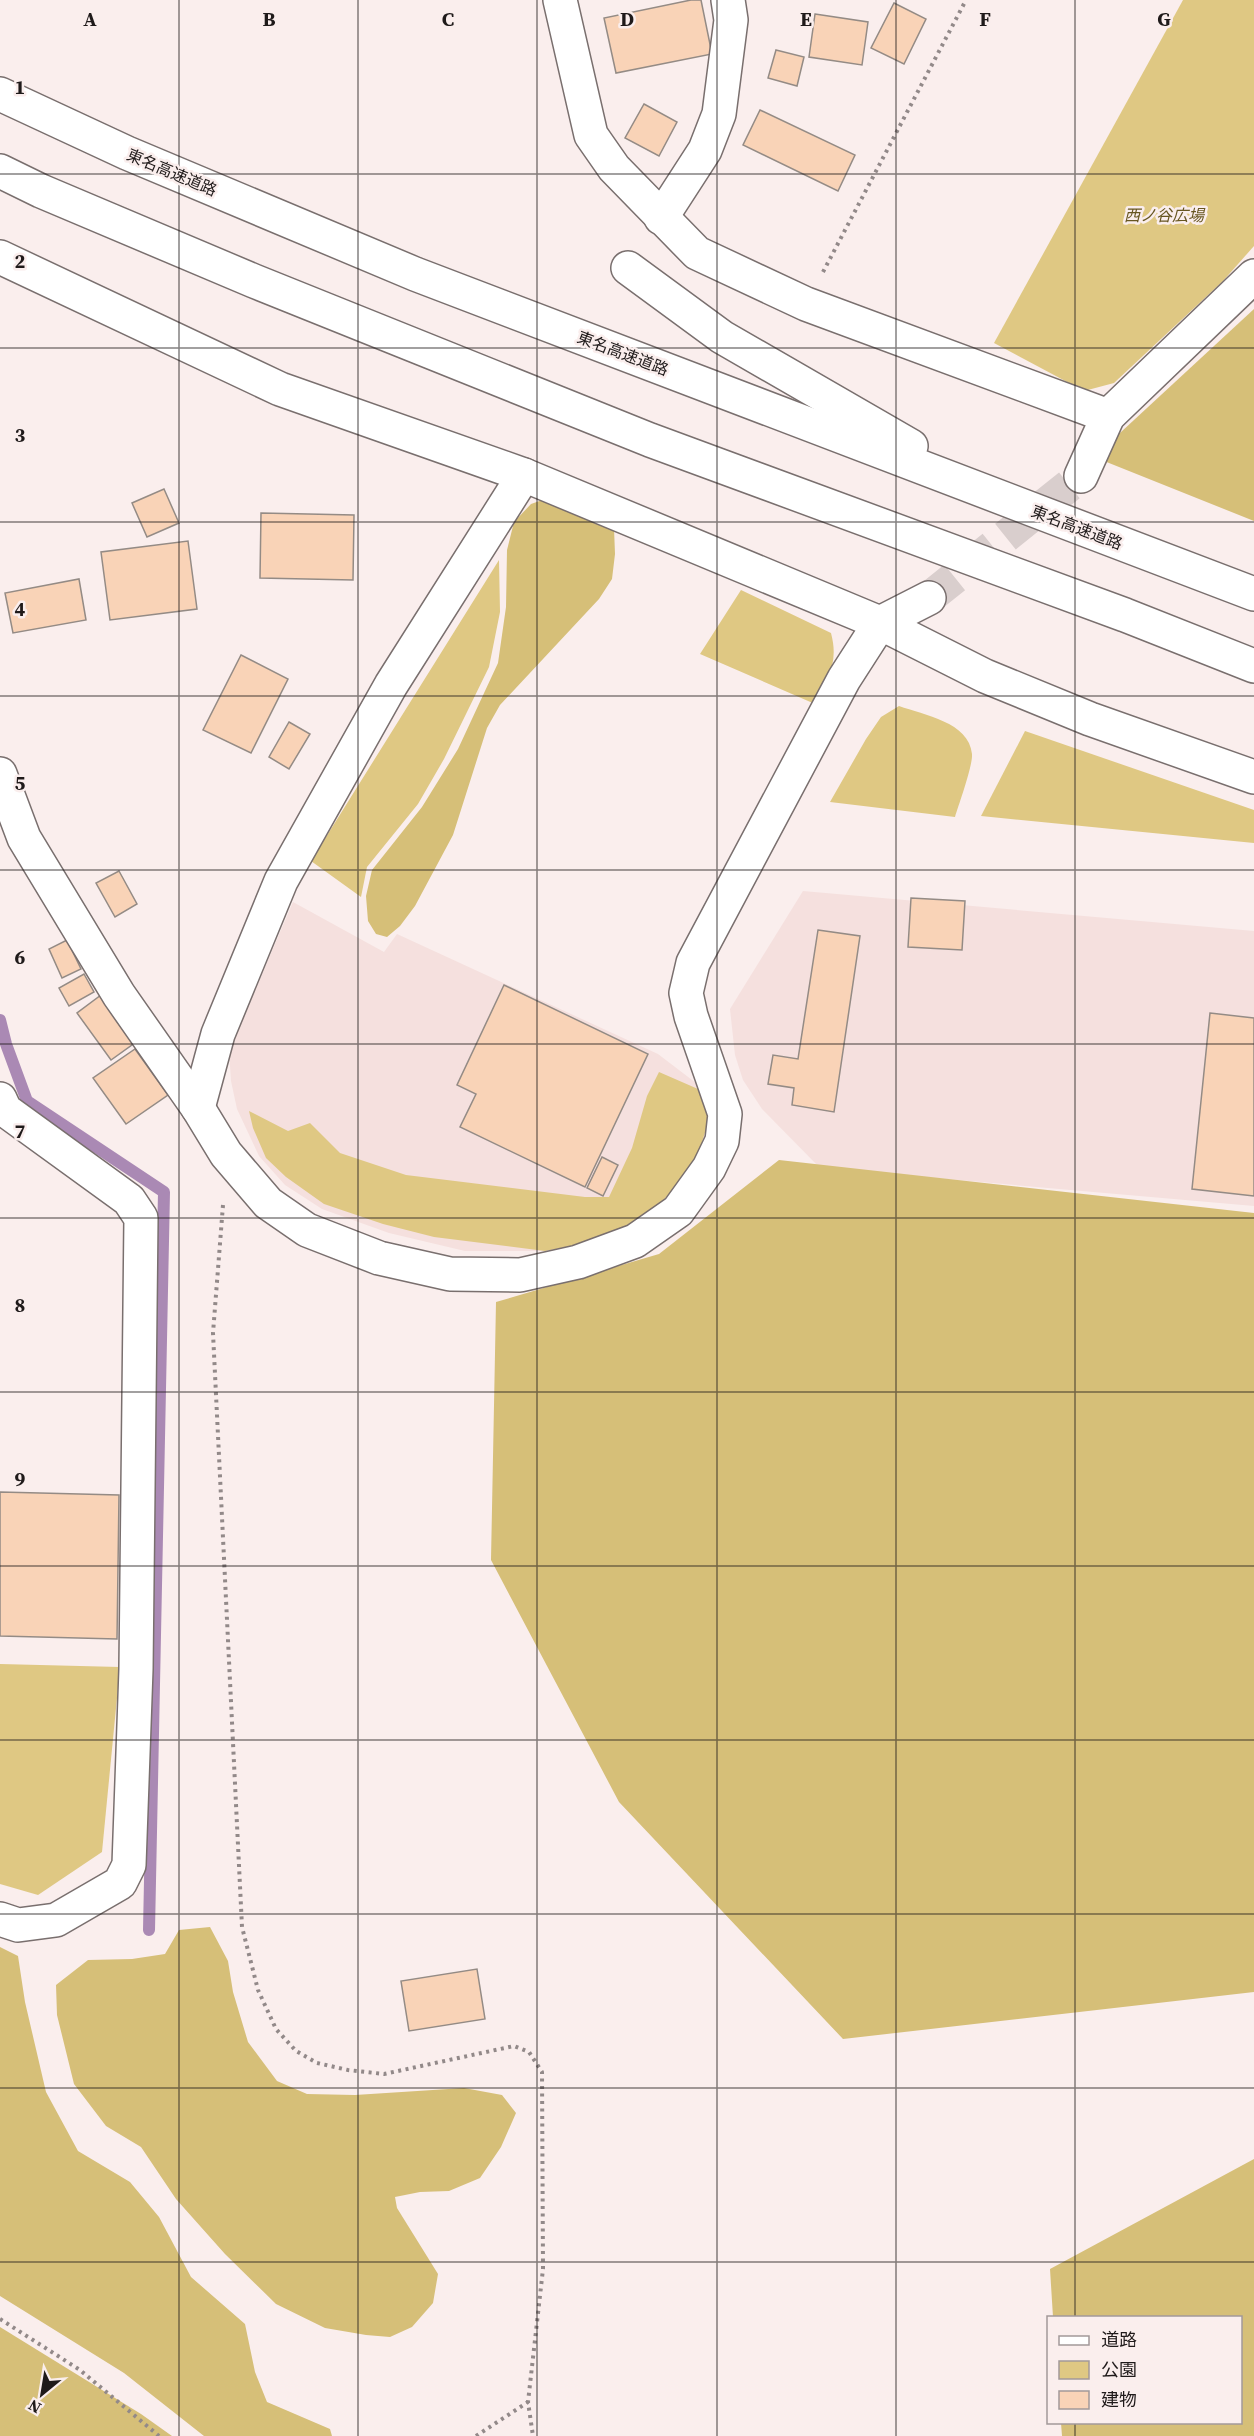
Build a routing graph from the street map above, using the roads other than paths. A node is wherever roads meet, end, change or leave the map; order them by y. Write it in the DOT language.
graph roads {
  1 [pos="560,0"];
  2 [pos="728,0"];
  3 [pos="0,94"];
  4 [pos="0,171"];
  5 [pos="661,218"];
  6 [pos="0,257"];
  7 [pos="628,268"];
  8 [pos="1254,276"];
  9 [pos="1108,416"];
  10 [pos="525,475"];
  11 [pos="1081,476"];
  12 [pos="1000,497"];
  13 [pos="1254,594"];
  14 [pos="929,598"];
  15 [pos="880,623"];
  16 [pos="1254,666"];
  17 [pos="0,774"];
  18 [pos="1254,777"];
  19 [pos="0,1099"];
  20 [pos="198,1108"];
  21 [pos="0,1919"];
  1 -- 5 [label="main road"];
  2 -- 5 [label="main road"];
  3 -- 12 [label="main road, 東名高速道路"];
  4 -- 16 [label="main road"];
  5 -- 9 [label="main road"];
  6 -- 10 [label="main road"];
  7 -- 12 [label="main road"];
  8 -- 9 [label="main road"];
  9 -- 11 [label="main road"];
  10 -- 15 [label="main road"];
  10 -- 20 [label="main road"];
  12 -- 13 [label="main road, 東名高速道路"];
  14 -- 15 [label="main road"];
  15 -- 18 [label="main road"];
  15 -- 20 [label="main road"];
  17 -- 20 [label="main road"];
  19 -- 21 [label="main road"];
}
